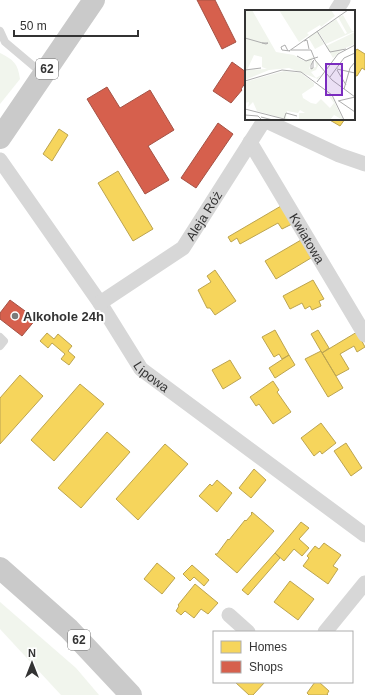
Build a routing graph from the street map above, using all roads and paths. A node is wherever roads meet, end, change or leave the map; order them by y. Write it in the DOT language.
graph roads {
  1 [pos="94,0"];
  2 [pos="343,0"];
  3 [pos="337,10"];
  4 [pos="0,30"];
  5 [pos="2,42"];
  6 [pos="44,75"];
  7 [pos="264,120"];
  8 [pos="0,138"];
  9 [pos="250,142"];
  10 [pos="0,160"];
  11 [pos="365,164"];
  12 [pos="100,303"];
  13 [pos="365,335"];
  14 [pos="0,338"];
  15 [pos="0,346"];
  16 [pos="365,535"];
  17 [pos="2,574"];
  18 [pos="365,583"];
  19 [pos="229,615"];
  20 [pos="247,631"];
  21 [pos="326,631"];
  22 [pos="131,695"];
  1 -- 6 [label="main road, 62"];
  2 -- 3 [label="street"];
  4 -- 5 [label="lane"];
  5 -- 6 [label="lane"];
  6 -- 8 [label="main road, 62"];
  7 -- 9 [label="street, Aleja Róż"];
  7 -- 11 [label="street"];
  9 -- 12 [label="street, Aleja Róż"];
  9 -- 13 [label="street, Kwiatowa"];
  10 -- 12 [label="street, Lipowa"];
  12 -- 16 [label="street, Lipowa"];
  14 -- 15 [label="lane"];
  17 -- 22 [label="main road, 62"];
  18 -- 21 [label="street"];
  19 -- 20 [label="street"];
}
